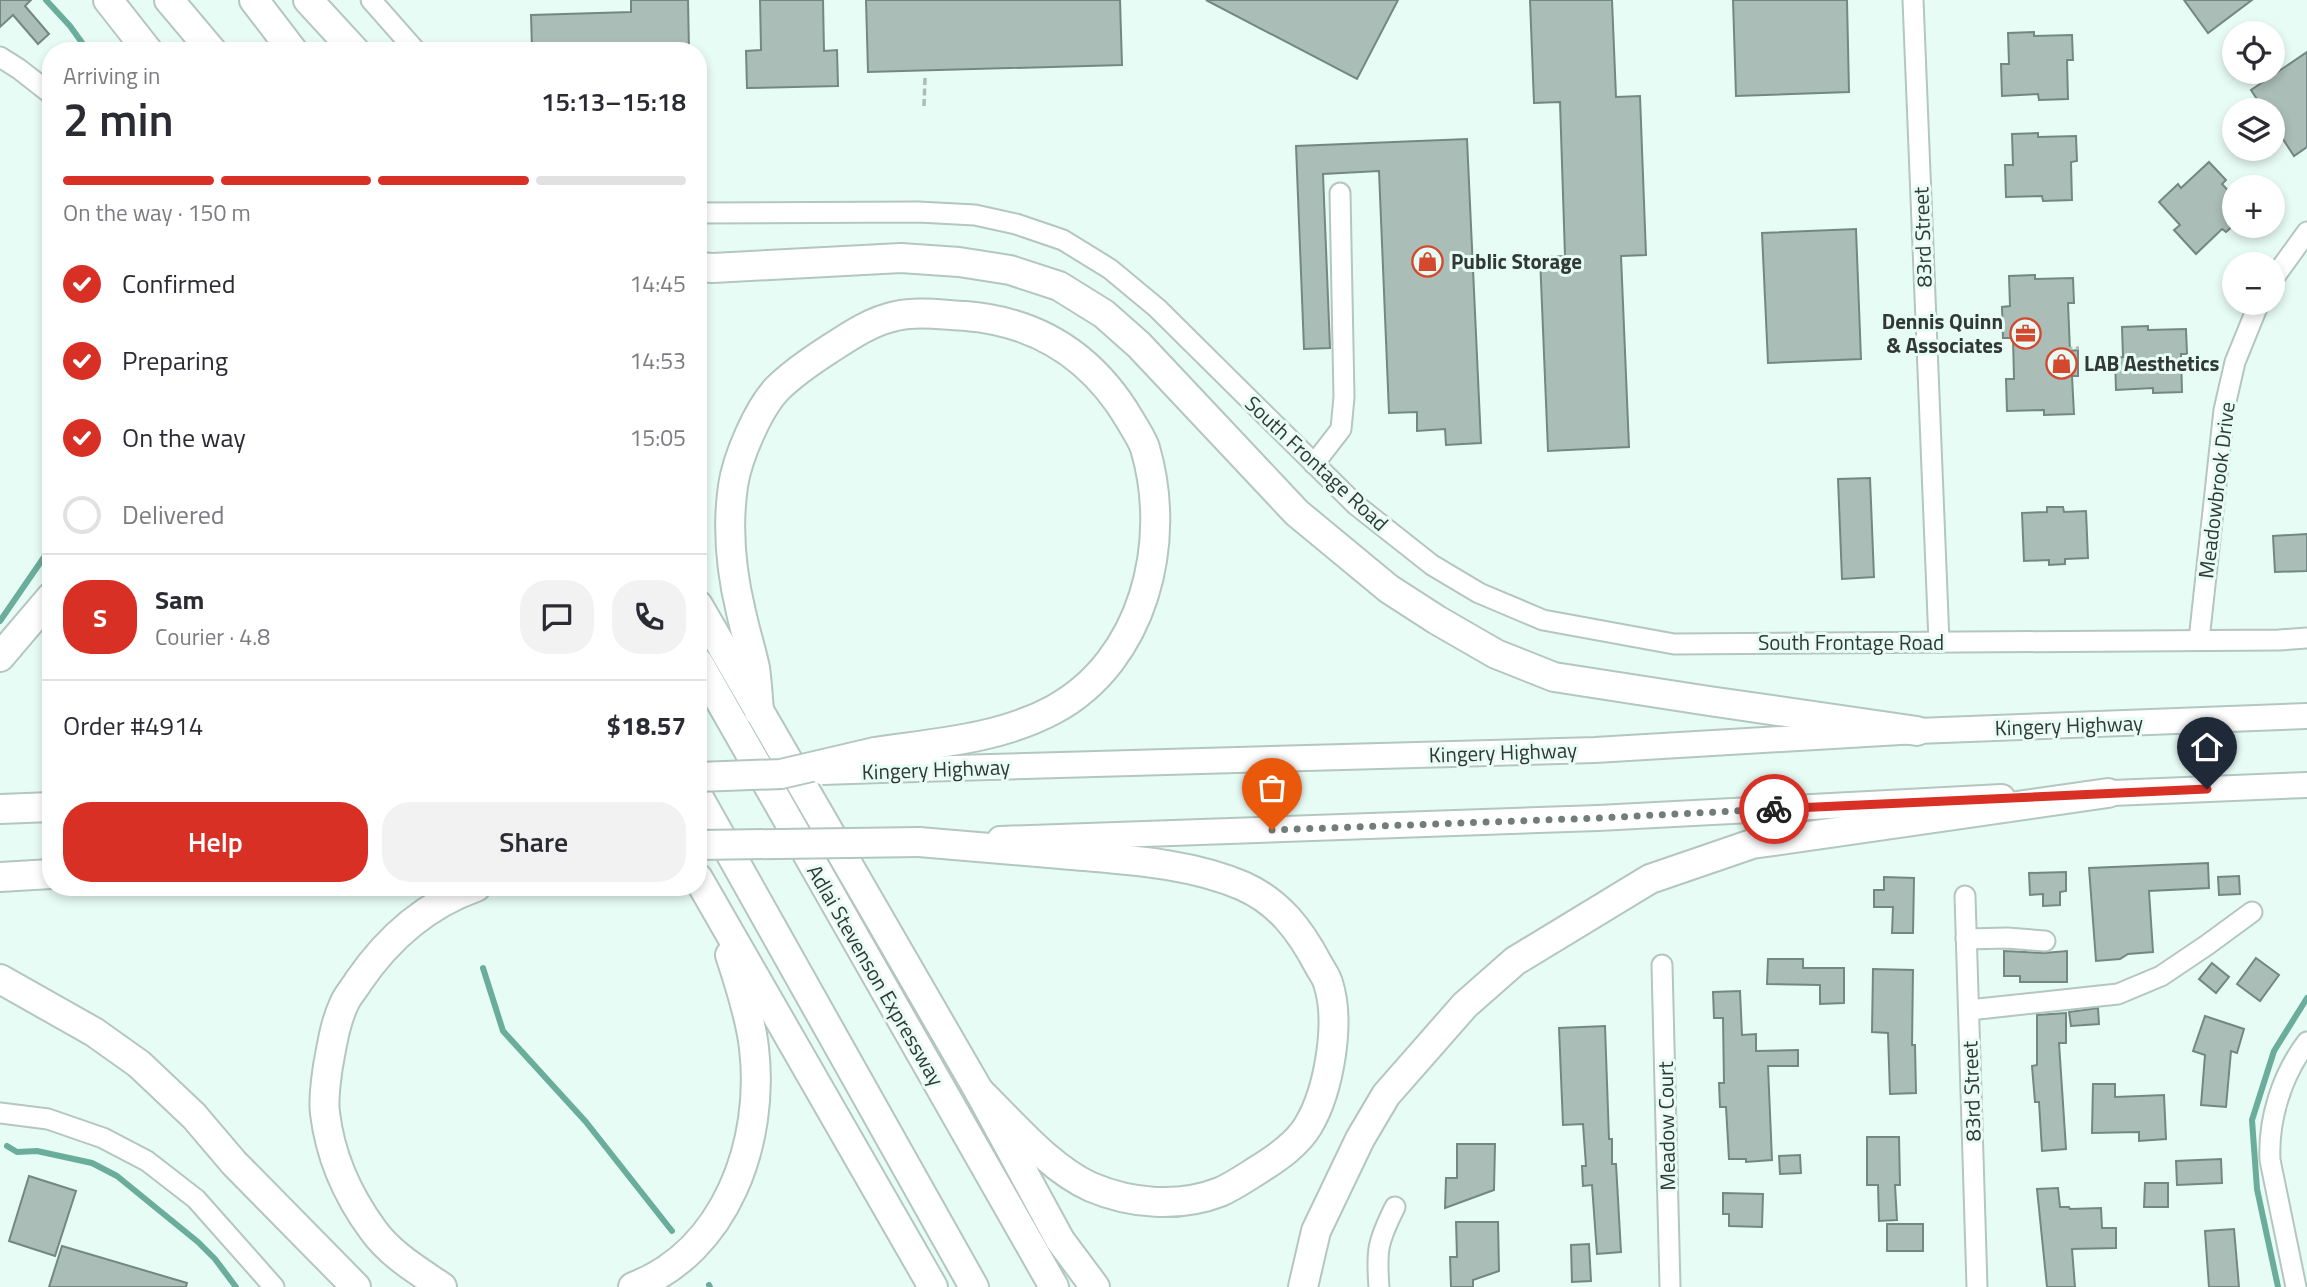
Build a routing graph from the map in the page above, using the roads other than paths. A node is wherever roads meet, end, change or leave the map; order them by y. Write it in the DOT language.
graph roads {
  1 [pos="108,0"];
  2 [pos="169,0"];
  3 [pos="254,0"];
  4 [pos="308,0"];
  5 [pos="371,0"];
  6 [pos="1913,0"];
  7 [pos="139,42"];
  8 [pos="204,42"];
  9 [pos="286,42"];
  10 [pos="337,42"];
  11 [pos="347,42"];
  12 [pos="408,42"];
  13 [pos="0,57"];
  14 [pos="42,87"];
  15 [pos="1340,193"];
  16 [pos="707,213"];
  17 [pos="2307,232"];
  18 [pos="2285,262"];
  19 [pos="707,268"];
  20 [pos="2254,315"];
  21 [pos="1314,464"];
  22 [pos="42,608"];
  23 [pos="707,621"];
  24 [pos="2307,638"];
  25 [pos="2199,640"];
  26 [pos="1939,642"];
  27 [pos="0,657"];
  28 [pos="707,678"];
  29 [pos="759,712"];
  30 [pos="2307,716"];
  31 [pos="1917,731"];
  32 [pos="878,761"];
  33 [pos="707,777"];
  34 [pos="2307,785"];
  35 [pos="2108,793"];
  36 [pos="42,808"];
  37 [pos="0,810"];
  38 [pos="707,812"];
  39 [pos="919,842"];
  40 [pos="741,844"];
  41 [pos="707,845"];
  42 [pos="707,852"];
  43 [pos="42,875"];
  44 [pos="0,877"];
  45 [pos="707,894"];
  46 [pos="456,896"];
  47 [pos="1965,896"];
  48 [pos="714,906"];
  49 [pos="2252,912"];
  50 [pos="1966,939"];
  51 [pos="2045,941"];
  52 [pos="1662,964"];
  53 [pos="0,979"];
  54 [pos="1969,1010"];
  55 [pos="2307,1042"];
  56 [pos="979,1091"];
  57 [pos="0,1113"];
  58 [pos="1395,1207"];
  59 [pos="274,1287"];
  60 [pos="356,1287"];
  61 [pos="442,1287"];
  62 [pos="634,1287"];
  63 [pos="933,1287"];
  64 [pos="974,1287"];
  65 [pos="1054,1287"];
  66 [pos="1095,1287"];
  67 [pos="1303,1287"];
  68 [pos="1380,1287"];
  69 [pos="1670,1287"];
  70 [pos="1977,1287"];
  71 [pos="2296,1287"];
  1 -- 7 [label="highway"];
  2 -- 8 [label="highway"];
  3 -- 9 [label="highway"];
  4 -- 10 [label="highway"];
  4 -- 11 [label="highway"];
  5 -- 12 [label="street"];
  6 -- 26 [label="street, 83rd Street"];
  13 -- 14 [label="street"];
  15 -- 21 [label="street"];
  16 -- 21 [label="street, South Frontage Road"];
  17 -- 18 [label="street"];
  19 -- 31 [label="highway"];
  20 -- 25 [label="street, Meadowbrook Drive"];
  21 -- 26 [label="street, South Frontage Road"];
  22 -- 27 [label="highway"];
  23 -- 29 [label="highway"];
  24 -- 25 [label="street, South Frontage Road"];
  25 -- 26 [label="street, South Frontage Road"];
  28 -- 65 [label="highway, Adlai Stevenson Expressway"];
  29 -- 32 [label="highway"];
  29 -- 56 [label="highway"];
  30 -- 31 [label="main road, Kingery Highway"];
  31 -- 32 [label="main road, Kingery Highway"];
  32 -- 33 [label="highway, bridge"];
  34 -- 35 [label="main road"];
  35 -- 39 [label="main road"];
  35 -- 67 [label="highway"];
  36 -- 37 [label="highway"];
  38 -- 64 [label="highway"];
  39 -- 40 [label="highway, bridge"];
  39 -- 56 [label="highway"];
  40 -- 41 [label="highway, bridge"];
  40 -- 42 [label="highway, bridge"];
  43 -- 44 [label="highway"];
  45 -- 48 [label="highway"];
  46 -- 61 [label="highway"];
  47 -- 50 [label="street, 83rd Street"];
  48 -- 62 [label="highway"];
  48 -- 63 [label="highway"];
  49 -- 54 [label="street"];
  50 -- 51 [label="street"];
  50 -- 54 [label="street, 83rd Street"];
  52 -- 69 [label="street, Meadow Court"];
  53 -- 60 [label="highway"];
  54 -- 70 [label="street, 83rd Street"];
  55 -- 71 [label="street"];
  56 -- 66 [label="highway"];
  57 -- 59 [label="street"];
  58 -- 68 [label="street"];
}
